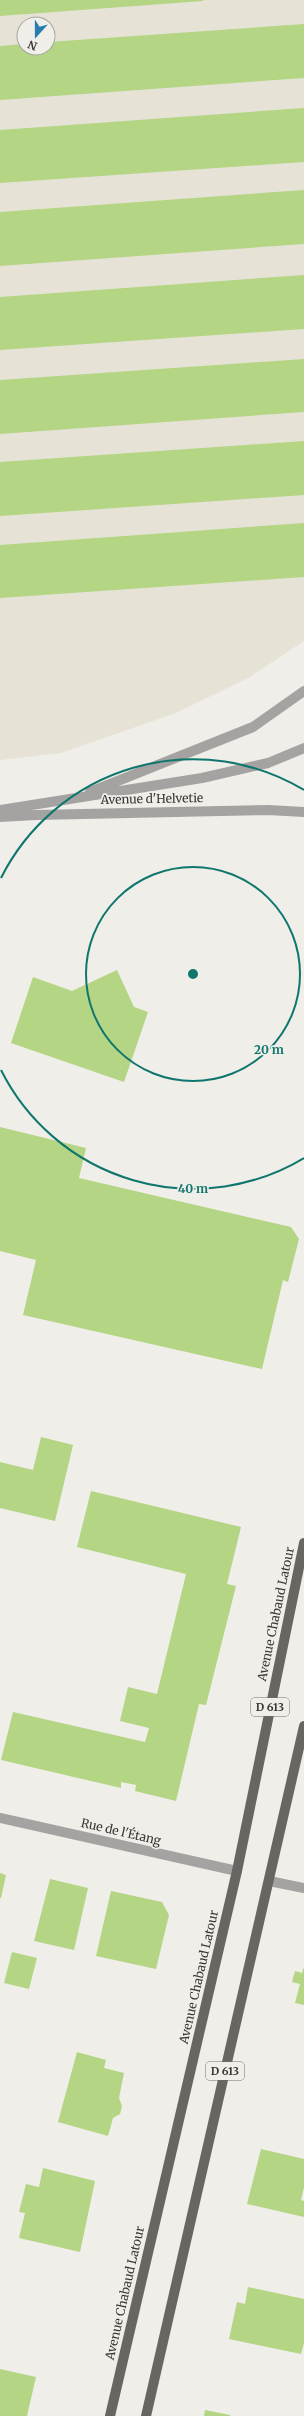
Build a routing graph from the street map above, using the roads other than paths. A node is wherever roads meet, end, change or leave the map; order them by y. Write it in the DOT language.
graph roads {
  1 [pos="304,691"];
  2 [pos="304,748"];
  3 [pos="74,798"];
  4 [pos="0,810"];
  5 [pos="304,812"];
  6 [pos="0,817"];
  7 [pos="304,1543"];
  8 [pos="304,1726"];
  9 [pos="0,1818"];
  10 [pos="236,1871"];
  11 [pos="273,1882"];
  12 [pos="304,1888"];
  13 [pos="110,2416"];
  14 [pos="146,2416"];
  1 -- 3 [label="street, Avenue d'Helvetie"];
  2 -- 3 [label="street, Avenue d'Helvetie"];
  3 -- 4 [label="street, Avenue d'Helvetie"];
  5 -- 6 [label="street, Avenue d'Helvetie"];
  7 -- 10 [label="main road, Avenue Chabaud Latour / D 613"];
  8 -- 11 [label="main road, D 613"];
  9 -- 10 [label="street, Rue de l'Étang"];
  10 -- 13 [label="main road, Avenue Chabaud Latour / D 613"];
  11 -- 12 [label="street"];
  11 -- 14 [label="main road, D 613"];
}
